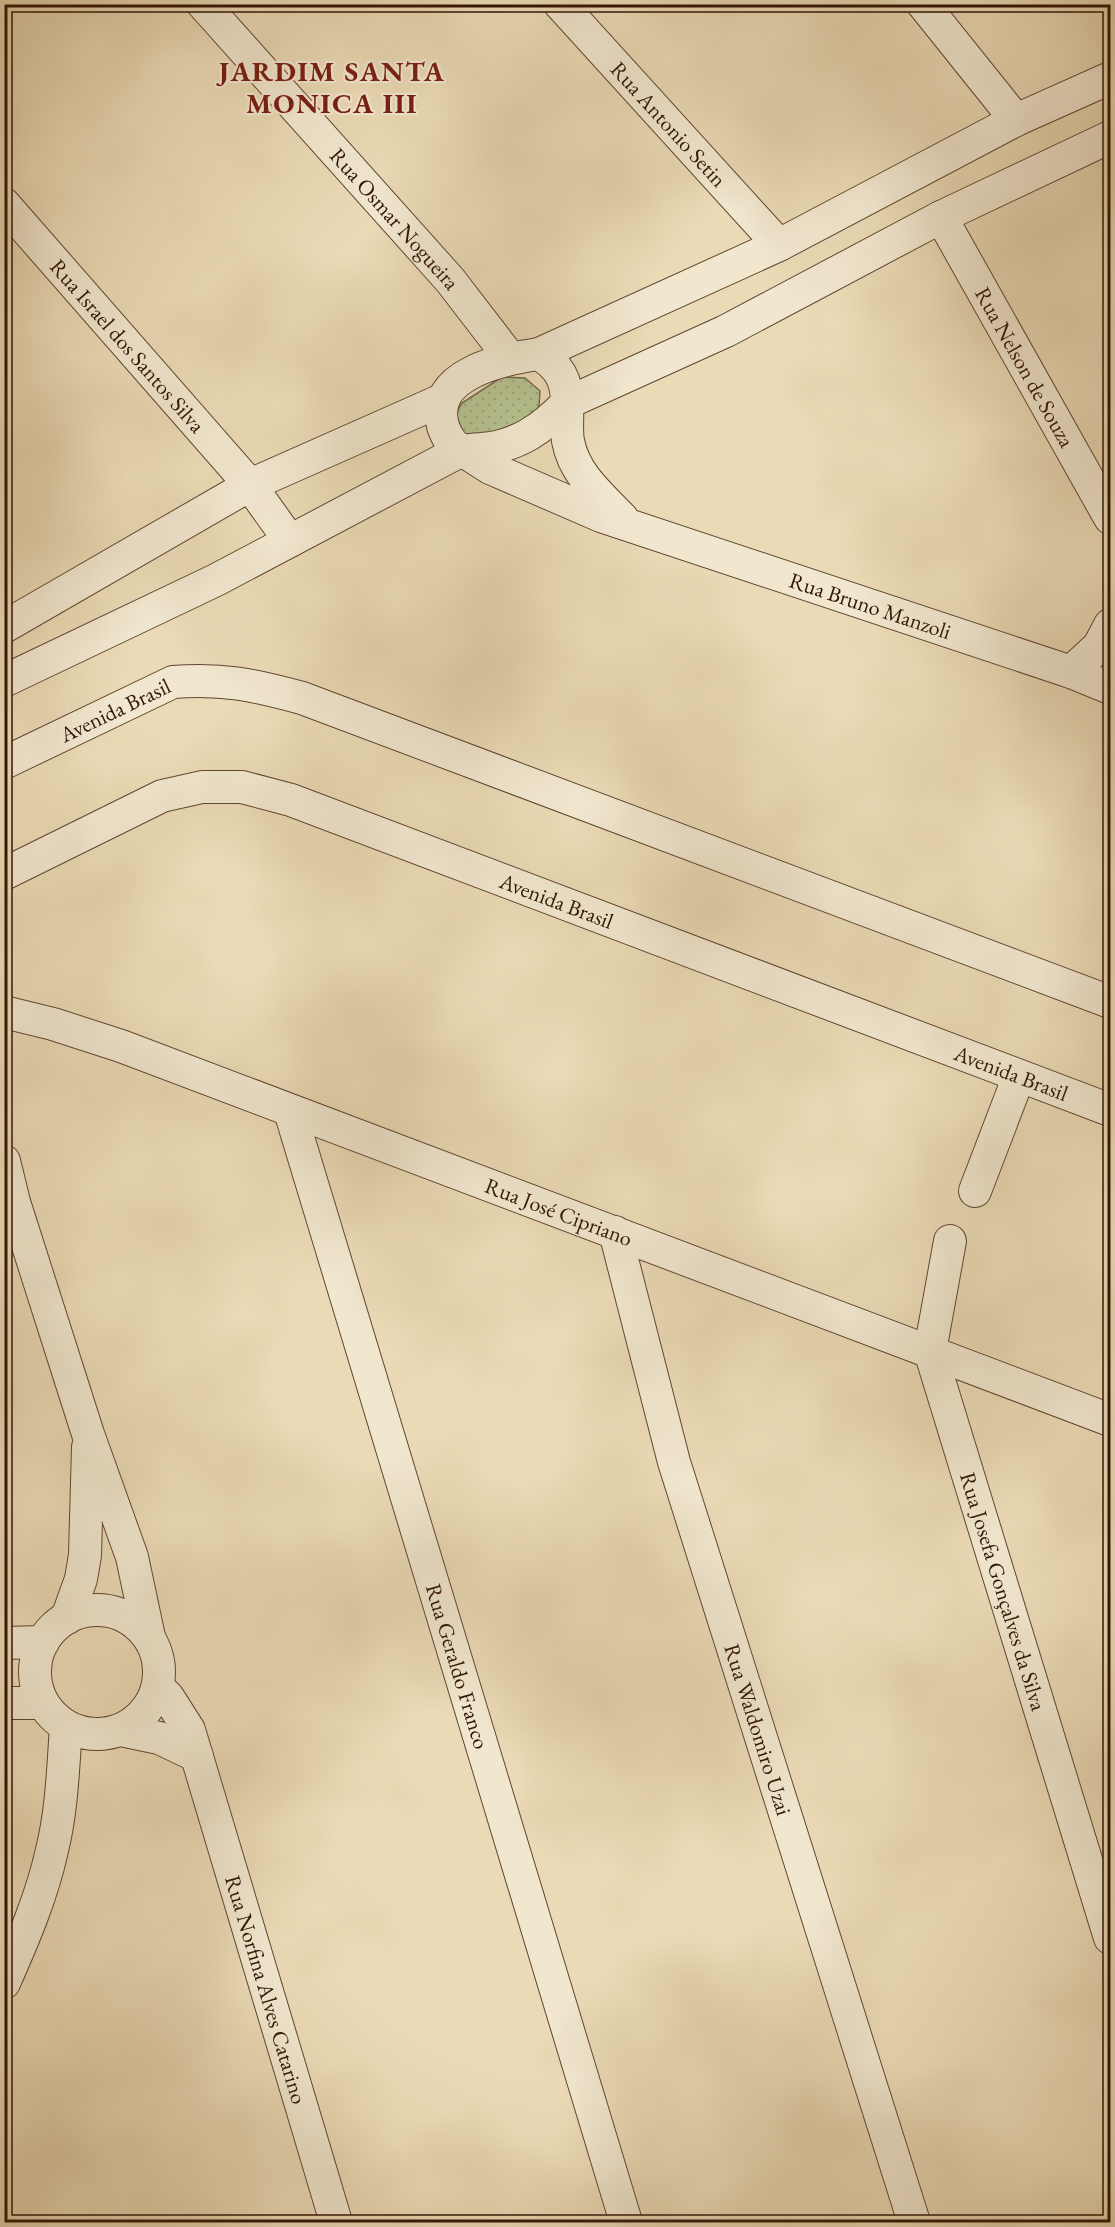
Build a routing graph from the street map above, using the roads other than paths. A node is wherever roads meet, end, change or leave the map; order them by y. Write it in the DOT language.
graph roads {
  1 [pos="202,4"];
  2 [pos="560,4"];
  3 [pos="923,4"];
  4 [pos="1110,78"];
  5 [pos="1016,120"];
  6 [pos="1110,137"];
  7 [pos="4,204"];
  8 [pos="941,217"];
  9 [pos="779,245"];
  10 [pos="525,356"];
  11 [pos="442,400"];
  12 [pos="567,403"];
  13 [pos="462,450"];
  14 [pos="250,485"];
  15 [pos="1110,518"];
  16 [pos="629,525"];
  17 [pos="290,541"];
  18 [pos="1110,625"];
  19 [pos="4,627"];
  20 [pos="1071,672"];
  21 [pos="4,681"];
  22 [pos="1110,688"];
  23 [pos="4,763"];
  24 [pos="4,874"];
  25 [pos="1110,1002"];
  26 [pos="4,1012"];
  27 [pos="1019,1076"];
  28 [pos="1110,1110"];
  29 [pos="290,1111"];
  30 [pos="4,1161"];
  31 [pos="975,1191"];
  32 [pos="615,1232"];
  33 [pos="950,1241"];
  34 [pos="930,1351"];
  35 [pos="1110,1420"];
  36 [pos="88,1434"];
  37 [pos="67,1618"];
  38 [pos="149,1637"];
  39 [pos="43,1642"];
  40 [pos="4,1643"];
  41 [pos="158,1688"];
  42 [pos="4,1703"];
  43 [pos="42,1703"];
  44 [pos="66,1727"];
  45 [pos="121,1730"];
  46 [pos="197,1756"];
  47 [pos="1110,1938"];
  48 [pos="4,1983"];
  49 [pos="336,2223"];
  50 [pos="626,2223"];
  51 [pos="914,2223"];
  1 -- 10 [label="street, Rua Osmar Nogueira"];
  2 -- 9 [label="street, Rua Antonio Setin"];
  3 -- 5 [label="street"];
  4 -- 5 [label="street"];
  5 -- 9 [label="street"];
  6 -- 8 [label="street"];
  7 -- 14 [label="street, Rua Israel dos Santos Silva"];
  8 -- 12 [label="street"];
  8 -- 15 [label="street, Rua Nelson de Souza"];
  9 -- 10 [label="street"];
  10 -- 11 [label="street"];
  10 -- 12 [label="street"];
  11 -- 13 [label="street"];
  11 -- 14 [label="street"];
  12 -- 13 [label="street"];
  12 -- 16 [label="street, Rua Bruno Manzoli"];
  13 -- 16 [label="street, Rua Bruno Manzoli"];
  13 -- 17 [label="street"];
  14 -- 17 [label="street, Rua Israel dos Santos Silva"];
  14 -- 19 [label="street"];
  16 -- 20 [label="street, Rua Bruno Manzoli"];
  17 -- 21 [label="street"];
  18 -- 20 [label="street"];
  20 -- 22 [label="street, Rua Bruno Manzoli"];
  23 -- 25 [label="street, Avenida Brasil"];
  24 -- 27 [label="street, Avenida Brasil"];
  26 -- 29 [label="street, Rua José Cipriano"];
  27 -- 28 [label="street, Avenida Brasil"];
  27 -- 31 [label="street"];
  29 -- 32 [label="street, Rua José Cipriano"];
  29 -- 50 [label="street, Rua Geraldo Franco"];
  30 -- 36 [label="street"];
  32 -- 34 [label="street, Rua José Cipriano"];
  32 -- 51 [label="street, Rua Waldomiro Uzai"];
  33 -- 34 [label="street, Rua Josefa Gonçalves da Silva"];
  34 -- 35 [label="street, Rua José Cipriano"];
  34 -- 47 [label="street, Rua Josefa Gonçalves da Silva"];
  36 -- 37 [label="street"];
  36 -- 38 [label="street"];
  37 -- 38 [label="street"];
  37 -- 39 [label="street"];
  38 -- 41 [label="street"];
  39 -- 40 [label="street"];
  39 -- 43 [label="street"];
  41 -- 45 [label="street"];
  41 -- 46 [label="street, Rua Norfina Alves Catarino"];
  42 -- 43 [label="street"];
  43 -- 44 [label="street"];
  44 -- 45 [label="street"];
  44 -- 48 [label="street"];
  45 -- 46 [label="street"];
  46 -- 49 [label="street, Rua Norfina Alves Catarino"];
}
